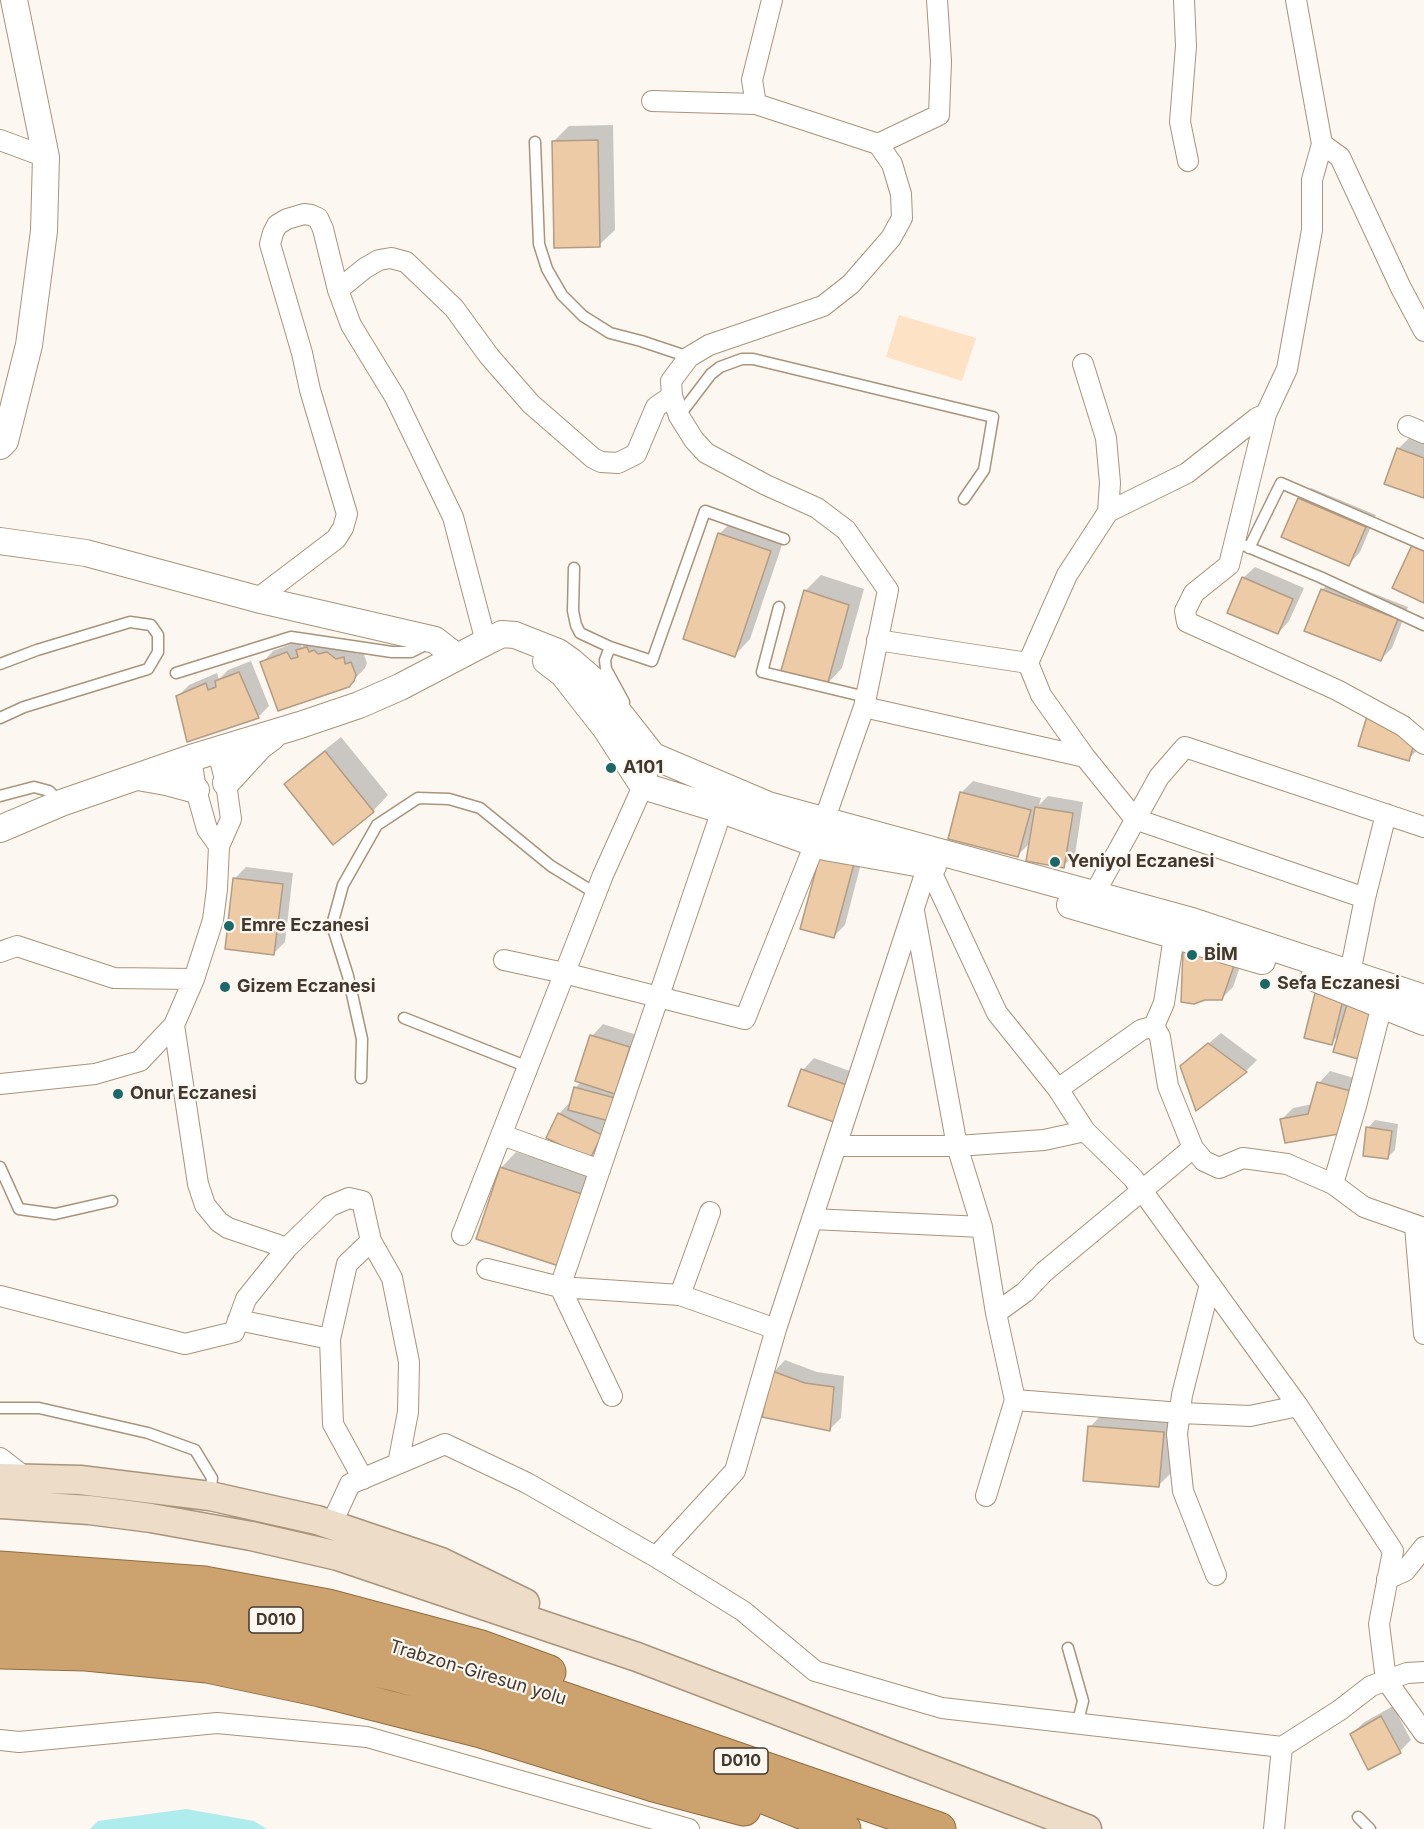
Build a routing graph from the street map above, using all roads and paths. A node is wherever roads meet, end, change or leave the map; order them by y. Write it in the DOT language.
graph roads {
  1 [pos="14,0"];
  2 [pos="772,0"];
  3 [pos="937,0"];
  4 [pos="1184,0"];
  5 [pos="1296,0"];
  6 [pos="652,101"];
  7 [pos="756,104"];
  8 [pos="0,140"];
  9 [pos="536,142"];
  10 [pos="878,144"];
  11 [pos="1322,144"];
  12 [pos="46,158"];
  13 [pos="1188,161"];
  14 [pos="338,290"];
  15 [pos="1424,331"];
  16 [pos="689,357"];
  17 [pos="1083,364"];
  18 [pos="672,396"];
  19 [pos="1266,414"];
  20 [pos="680,416"];
  21 [pos="0,446"];
  22 [pos="964,499"];
  23 [pos="1108,512"];
  24 [pos="784,539"];
  25 [pos="0,541"];
  26 [pos="1242,545"];
  27 [pos="1424,545"];
  28 [pos="574,568"];
  29 [pos="257,599"];
  30 [pos="780,607"];
  31 [pos="1424,625"];
  32 [pos="435,640"];
  33 [pos="877,640"];
  34 [pos="488,641"];
  35 [pos="610,646"];
  36 [pos="457,657"];
  37 [pos="1028,663"];
  38 [pos="0,664"];
  39 [pos="176,673"];
  40 [pos="865,702"];
  41 [pos="0,718"];
  42 [pos="278,732"];
  43 [pos="1424,744"];
  44 [pos="217,749"];
  45 [pos="653,756"];
  46 [pos="1085,757"];
  47 [pos="191,758"];
  48 [pos="138,777"];
  49 [pos="226,783"];
  50 [pos="643,786"];
  51 [pos="196,790"];
  52 [pos="0,796"];
  53 [pos="61,803"];
  54 [pos="722,810"];
  55 [pos="1386,814"];
  56 [pos="1135,819"];
  57 [pos="1424,827"];
  58 [pos="0,829"];
  59 [pos="820,832"];
  60 [pos="219,846"];
  61 [pos="928,865"];
  62 [pos="595,893"];
  63 [pos="1365,898"];
  64 [pos="1090,902"];
  65 [pos="914,909"];
  66 [pos="1174,936"];
  67 [pos="0,952"];
  68 [pos="504,960"];
  69 [pos="564,973"];
  70 [pos="1350,973"];
  71 [pos="194,979"];
  72 [pos="659,998"];
  73 [pos="1424,998"];
  74 [pos="1382,1005"];
  75 [pos="404,1018"];
  76 [pos="1424,1022"];
  77 [pos="174,1024"];
  78 [pos="1154,1026"];
  79 [pos="528,1067"];
  80 [pos="361,1078"];
  81 [pos="0,1084"];
  82 [pos="1058,1089"];
  83 [pos="1085,1131"];
  84 [pos="502,1135"];
  85 [pos="836,1146"];
  86 [pos="957,1146"];
  87 [pos="1193,1148"];
  88 [pos="0,1167"];
  89 [pos="600,1170"];
  90 [pos="1333,1184"];
  91 [pos="1143,1192"];
  92 [pos="112,1201"];
  93 [pos="711,1212"];
  94 [pos="812,1219"];
  95 [pos="982,1227"];
  96 [pos="1419,1227"];
  97 [pos="462,1234"];
  98 [pos="371,1241"];
  99 [pos="286,1248"];
  100 [pos="487,1269"];
  101 [pos="1210,1284"];
  102 [pos="560,1287"];
  103 [pos="680,1295"];
  104 [pos="0,1296"];
  105 [pos="996,1313"];
  106 [pos="238,1320"];
  107 [pos="776,1329"];
  108 [pos="1424,1334"];
  109 [pos="330,1339"];
  110 [pos="612,1396"];
  111 [pos="1015,1400"];
  112 [pos="1299,1406"];
  113 [pos="0,1408"];
  114 [pos="1181,1413"];
  115 [pos="0,1458"];
  116 [pos="398,1464"];
  117 [pos="13,1478"];
  118 [pos="363,1479"];
  119 [pos="210,1496"];
  120 [pos="986,1496"];
  121 [pos="0,1503"];
  122 [pos="332,1525"];
  123 [pos="1424,1547"];
  124 [pos="657,1557"];
  125 [pos="0,1568"];
  126 [pos="1216,1575"];
  127 [pos="1388,1579"];
  128 [pos="0,1596"];
  129 [pos="0,1624"];
  130 [pos="1068,1648"];
  131 [pos="0,1652"];
  132 [pos="638,1657"];
  133 [pos="1424,1672"];
  134 [pos="1386,1680"];
  135 [pos="541,1704"];
  136 [pos="1077,1725"];
  137 [pos="1424,1733"];
  138 [pos="86,1736"];
  139 [pos="0,1740"];
  140 [pos="1282,1747"];
  141 [pos="0,1754"];
  142 [pos="1358,1817"];
  143 [pos="906,1818"];
  144 [pos="689,1829"];
  145 [pos="821,1829"];
  146 [pos="844,1829"];
  147 [pos="939,1829"];
  148 [pos="1087,1829"];
  149 [pos="1274,1829"];
  150 [pos="1370,1829"];
  1 -- 12 [label="street"];
  2 -- 7 [label="street"];
  3 -- 10 [label="street"];
  4 -- 13 [label="street"];
  5 -- 11 [label="street"];
  6 -- 7 [label="street"];
  7 -- 10 [label="street"];
  8 -- 12 [label="street"];
  9 -- 16 [label="lane"];
  10 -- 16 [label="street"];
  11 -- 15 [label="street"];
  11 -- 19 [label="street"];
  12 -- 21 [label="street"];
  14 -- 18 [label="street"];
  14 -- 29 [label="street"];
  14 -- 34 [label="street"];
  16 -- 18 [label="street"];
  17 -- 23 [label="street"];
  18 -- 20 [label="street"];
  19 -- 23 [label="street"];
  19 -- 26 [label="street"];
  20 -- 22 [label="lane"];
  20 -- 33 [label="street"];
  23 -- 37 [label="street"];
  24 -- 35 [label="lane"];
  25 -- 29 [label="street"];
  26 -- 27 [label="lane"];
  26 -- 31 [label="lane"];
  26 -- 43 [label="street"];
  28 -- 35 [label="lane"];
  29 -- 32 [label="street"];
  30 -- 40 [label="lane"];
  32 -- 36 [label="street"];
  32 -- 39 [label="lane"];
  33 -- 37 [label="street"];
  33 -- 40 [label="street"];
  34 -- 36 [label="street"];
  34 -- 45 [label="street"];
  34 -- 50 [label="street"];
  35 -- 45 [label="lane"];
  36 -- 42 [label="street"];
  37 -- 46 [label="street"];
  38 -- 41 [label="lane"];
  40 -- 46 [label="street"];
  40 -- 59 [label="street"];
  42 -- 44 [label="street"];
  42 -- 49 [label="street"];
  44 -- 47 [label="street"];
  44 -- 49 [label="street"];
  45 -- 50 [label="street"];
  45 -- 59 [label="street"];
  46 -- 56 [label="street"];
  47 -- 48 [label="street"];
  47 -- 51 [label="street"];
  48 -- 51 [label="street"];
  48 -- 53 [label="street"];
  49 -- 51 [label="street"];
  49 -- 60 [label="street"];
  50 -- 54 [label="street"];
  50 -- 62 [label="street"];
  51 -- 60 [label="street"];
  52 -- 53 [label="lane"];
  53 -- 58 [label="street"];
  54 -- 59 [label="street"];
  54 -- 72 [label="street"];
  55 -- 56 [label="street"];
  55 -- 57 [label="street"];
  55 -- 63 [label="street"];
  56 -- 63 [label="street"];
  56 -- 64 [label="street"];
  59 -- 61 [label="street"];
  59 -- 64 [label="street"];
  59 -- 72 [label="street"];
  60 -- 71 [label="street"];
  61 -- 64 [label="street"];
  61 -- 65 [label="street"];
  61 -- 82 [label="street"];
  62 -- 69 [label="street"];
  62 -- 80 [label="lane"];
  63 -- 70 [label="street"];
  64 -- 66 [label="street"];
  64 -- 70 [label="street"];
  65 -- 85 [label="street"];
  65 -- 86 [label="street"];
  66 -- 74 [label="street"];
  66 -- 78 [label="street"];
  67 -- 71 [label="street"];
  68 -- 69 [label="street"];
  69 -- 72 [label="street"];
  69 -- 79 [label="street"];
  70 -- 73 [label="street"];
  71 -- 77 [label="street"];
  72 -- 89 [label="street"];
  74 -- 76 [label="street"];
  74 -- 90 [label="street"];
  75 -- 79 [label="lane"];
  77 -- 81 [label="street"];
  77 -- 99 [label="street"];
  78 -- 82 [label="street"];
  78 -- 87 [label="street"];
  79 -- 84 [label="street"];
  82 -- 83 [label="street"];
  83 -- 86 [label="street"];
  83 -- 91 [label="street"];
  84 -- 89 [label="street"];
  84 -- 97 [label="street"];
  85 -- 86 [label="street"];
  85 -- 94 [label="street"];
  86 -- 95 [label="street"];
  87 -- 90 [label="street"];
  87 -- 91 [label="street"];
  88 -- 92 [label="lane"];
  89 -- 102 [label="street"];
  90 -- 96 [label="street"];
  91 -- 101 [label="street"];
  91 -- 105 [label="street"];
  93 -- 103 [label="street"];
  94 -- 95 [label="street"];
  94 -- 107 [label="street"];
  95 -- 105 [label="street"];
  96 -- 108 [label="street"];
  98 -- 99 [label="street"];
  98 -- 109 [label="street"];
  98 -- 116 [label="street"];
  99 -- 106 [label="street"];
  100 -- 102 [label="street"];
  101 -- 112 [label="street"];
  101 -- 114 [label="street"];
  102 -- 103 [label="street"];
  102 -- 110 [label="street"];
  103 -- 107 [label="street"];
  104 -- 106 [label="street"];
  105 -- 111 [label="street"];
  106 -- 109 [label="street"];
  107 -- 124 [label="street"];
  109 -- 118 [label="street"];
  111 -- 114 [label="street"];
  111 -- 120 [label="street"];
  112 -- 114 [label="street"];
  112 -- 127 [label="street"];
  113 -- 119 [label="lane"];
  114 -- 126 [label="street"];
  115 -- 117 [label="street"];
  116 -- 118 [label="street"];
  116 -- 124 [label="street"];
  117 -- 119 [label="main road"];
  118 -- 122 [label="street"];
  119 -- 122 [label="main road"];
  121 -- 132 [label="main road"];
  122 -- 132 [label="main road"];
  123 -- 127 [label="street"];
  124 -- 136 [label="street"];
  125 -- 143 [label="highway"];
  127 -- 134 [label="street"];
  128 -- 135 [label="highway, Trabzon-Giresun yolu / D010"];
  129 -- 135 [label="highway, Trabzon-Giresun yolu / D010"];
  130 -- 136 [label="lane"];
  131 -- 145 [label="highway"];
  132 -- 148 [label="main road"];
  133 -- 134 [label="street"];
  134 -- 137 [label="street"];
  134 -- 140 [label="street"];
  135 -- 143 [label="highway, Trabzon-Giresun yolu / D010"];
  135 -- 146 [label="highway, Trabzon-Giresun yolu / D010"];
  136 -- 140 [label="street"];
  138 -- 139 [label="street"];
  138 -- 141 [label="street"];
  138 -- 144 [label="street"];
  140 -- 149 [label="street"];
  142 -- 150 [label="lane"];
  143 -- 147 [label="highway, Trabzon-Giresun yolu / D010"];
}
